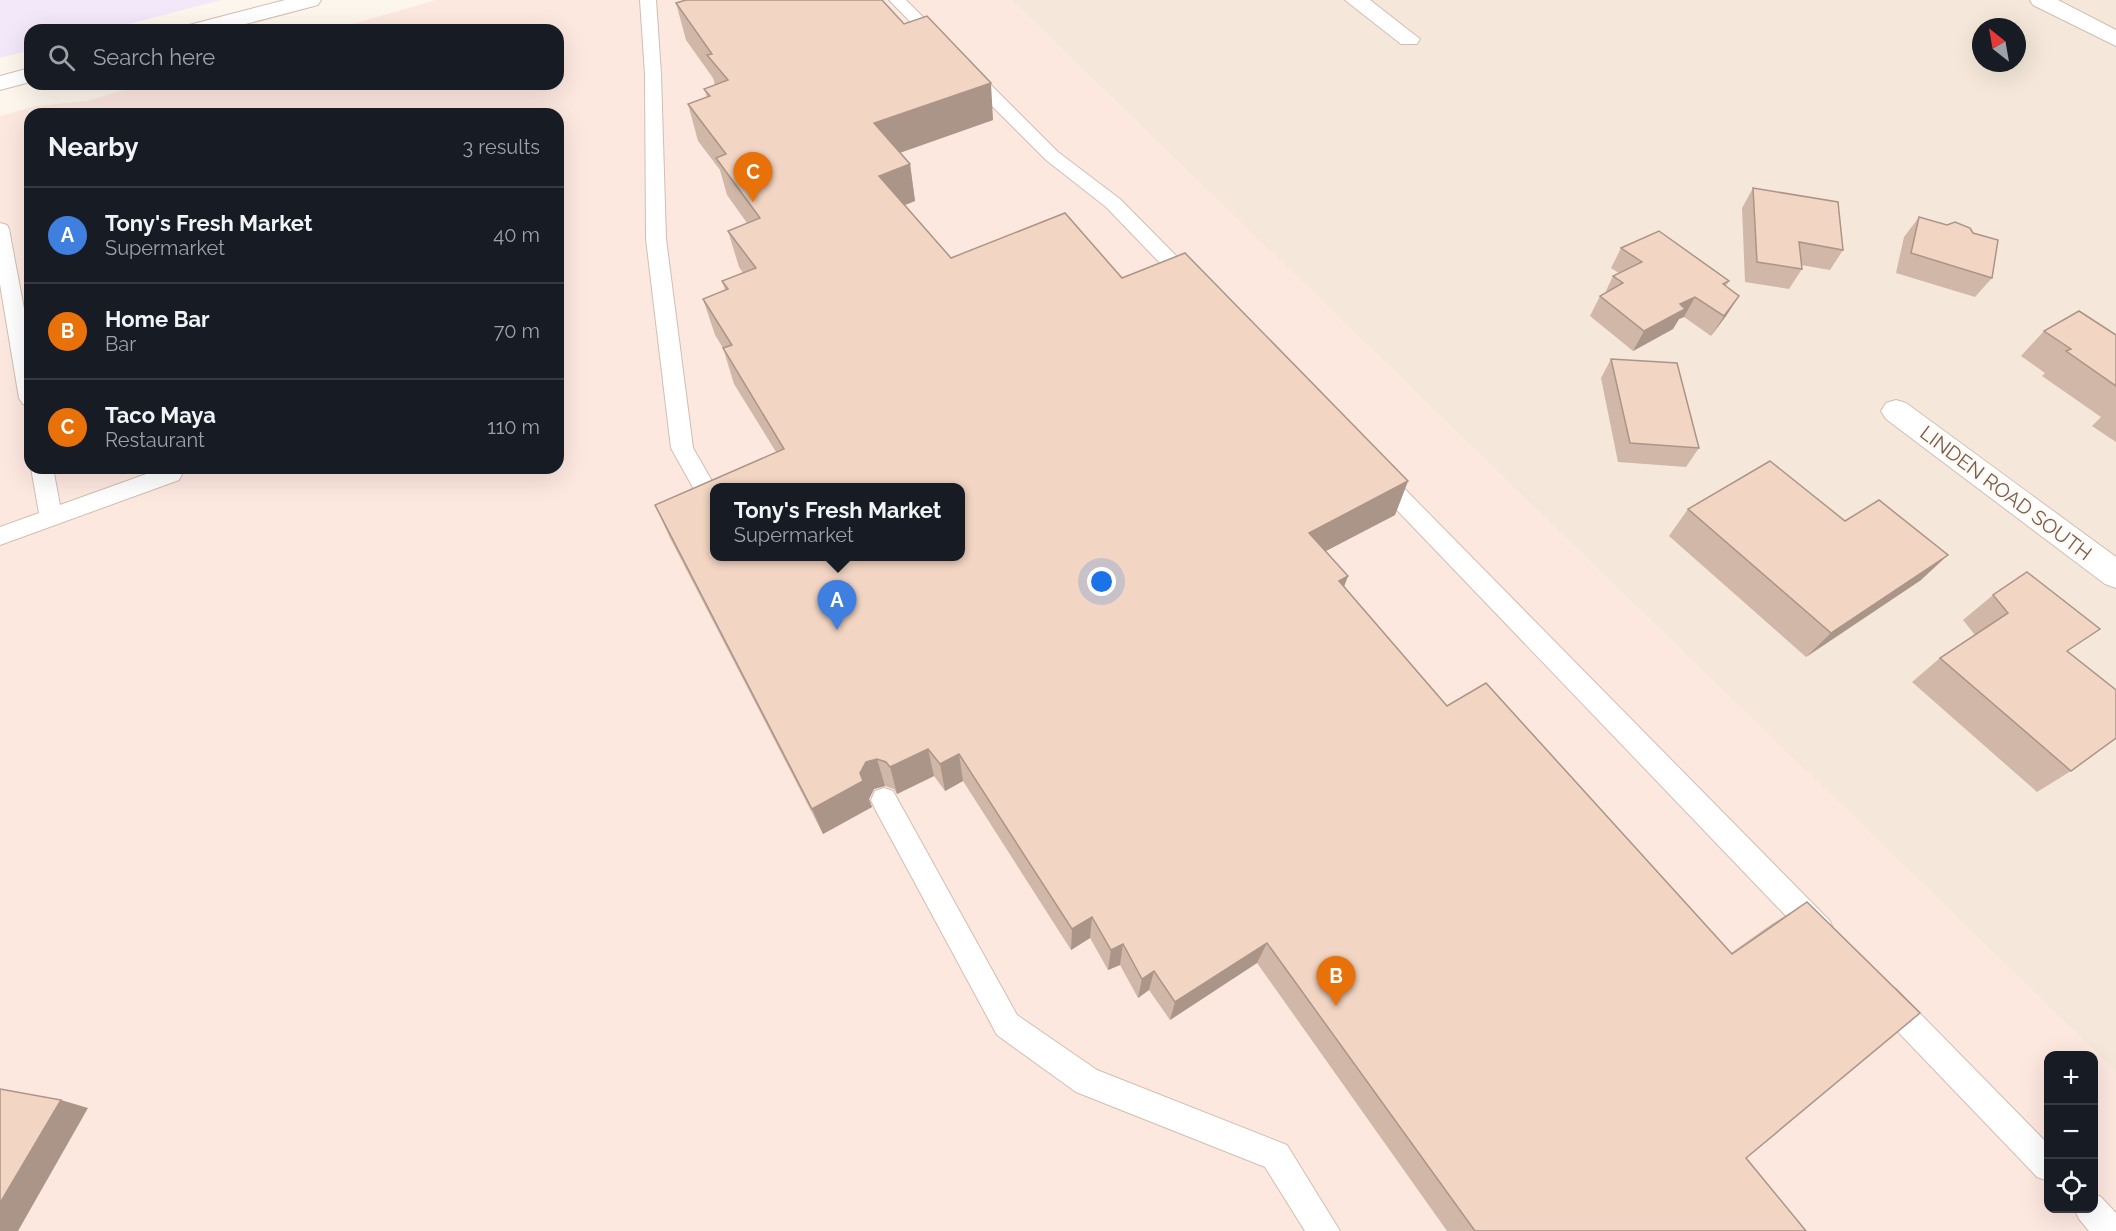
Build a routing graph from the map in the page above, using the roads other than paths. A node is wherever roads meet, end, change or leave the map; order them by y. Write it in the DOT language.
graph roads {
  1 [pos="310,0"];
  2 [pos="648,0"];
  3 [pos="897,0"];
  4 [pos="1356,0"];
  5 [pos="2041,0"];
  6 [pos="220,24"];
  7 [pos="1409,39"];
  8 [pos="2116,39"];
  9 [pos="24,77"];
  10 [pos="0,83"];
  11 [pos="0,229"];
  12 [pos="1204,297"];
  13 [pos="24,364"];
  14 [pos="1896,411"];
  15 [pos="1362,459"];
  16 [pos="43,474"];
  17 [pos="171,474"];
  18 [pos="710,498"];
  19 [pos="51,518"];
  20 [pos="0,536"];
  21 [pos="2116,575"];
  22 [pos="884,800"];
  23 [pos="1834,946"];
  24 [pos="1868,980"];
  25 [pos="2044,1161"];
  26 [pos="2094,1213"];
  27 [pos="1324,1231"];
  28 [pos="2111,1231"];
  1 -- 6 [label="street"];
  2 -- 18 [label="lane"];
  3 -- 12 [label="lane"];
  4 -- 7 [label="street"];
  5 -- 8 [label="street"];
  9 -- 10 [label="street"];
  11 -- 13 [label="lane"];
  14 -- 21 [label="street, LINDEN ROAD SOUTH"];
  15 -- 23 [label="lane"];
  16 -- 19 [label="lane"];
  17 -- 19 [label="lane"];
  19 -- 20 [label="lane"];
  22 -- 27 [label="lane"];
  24 -- 25 [label="lane"];
  26 -- 28 [label="lane"];
}
